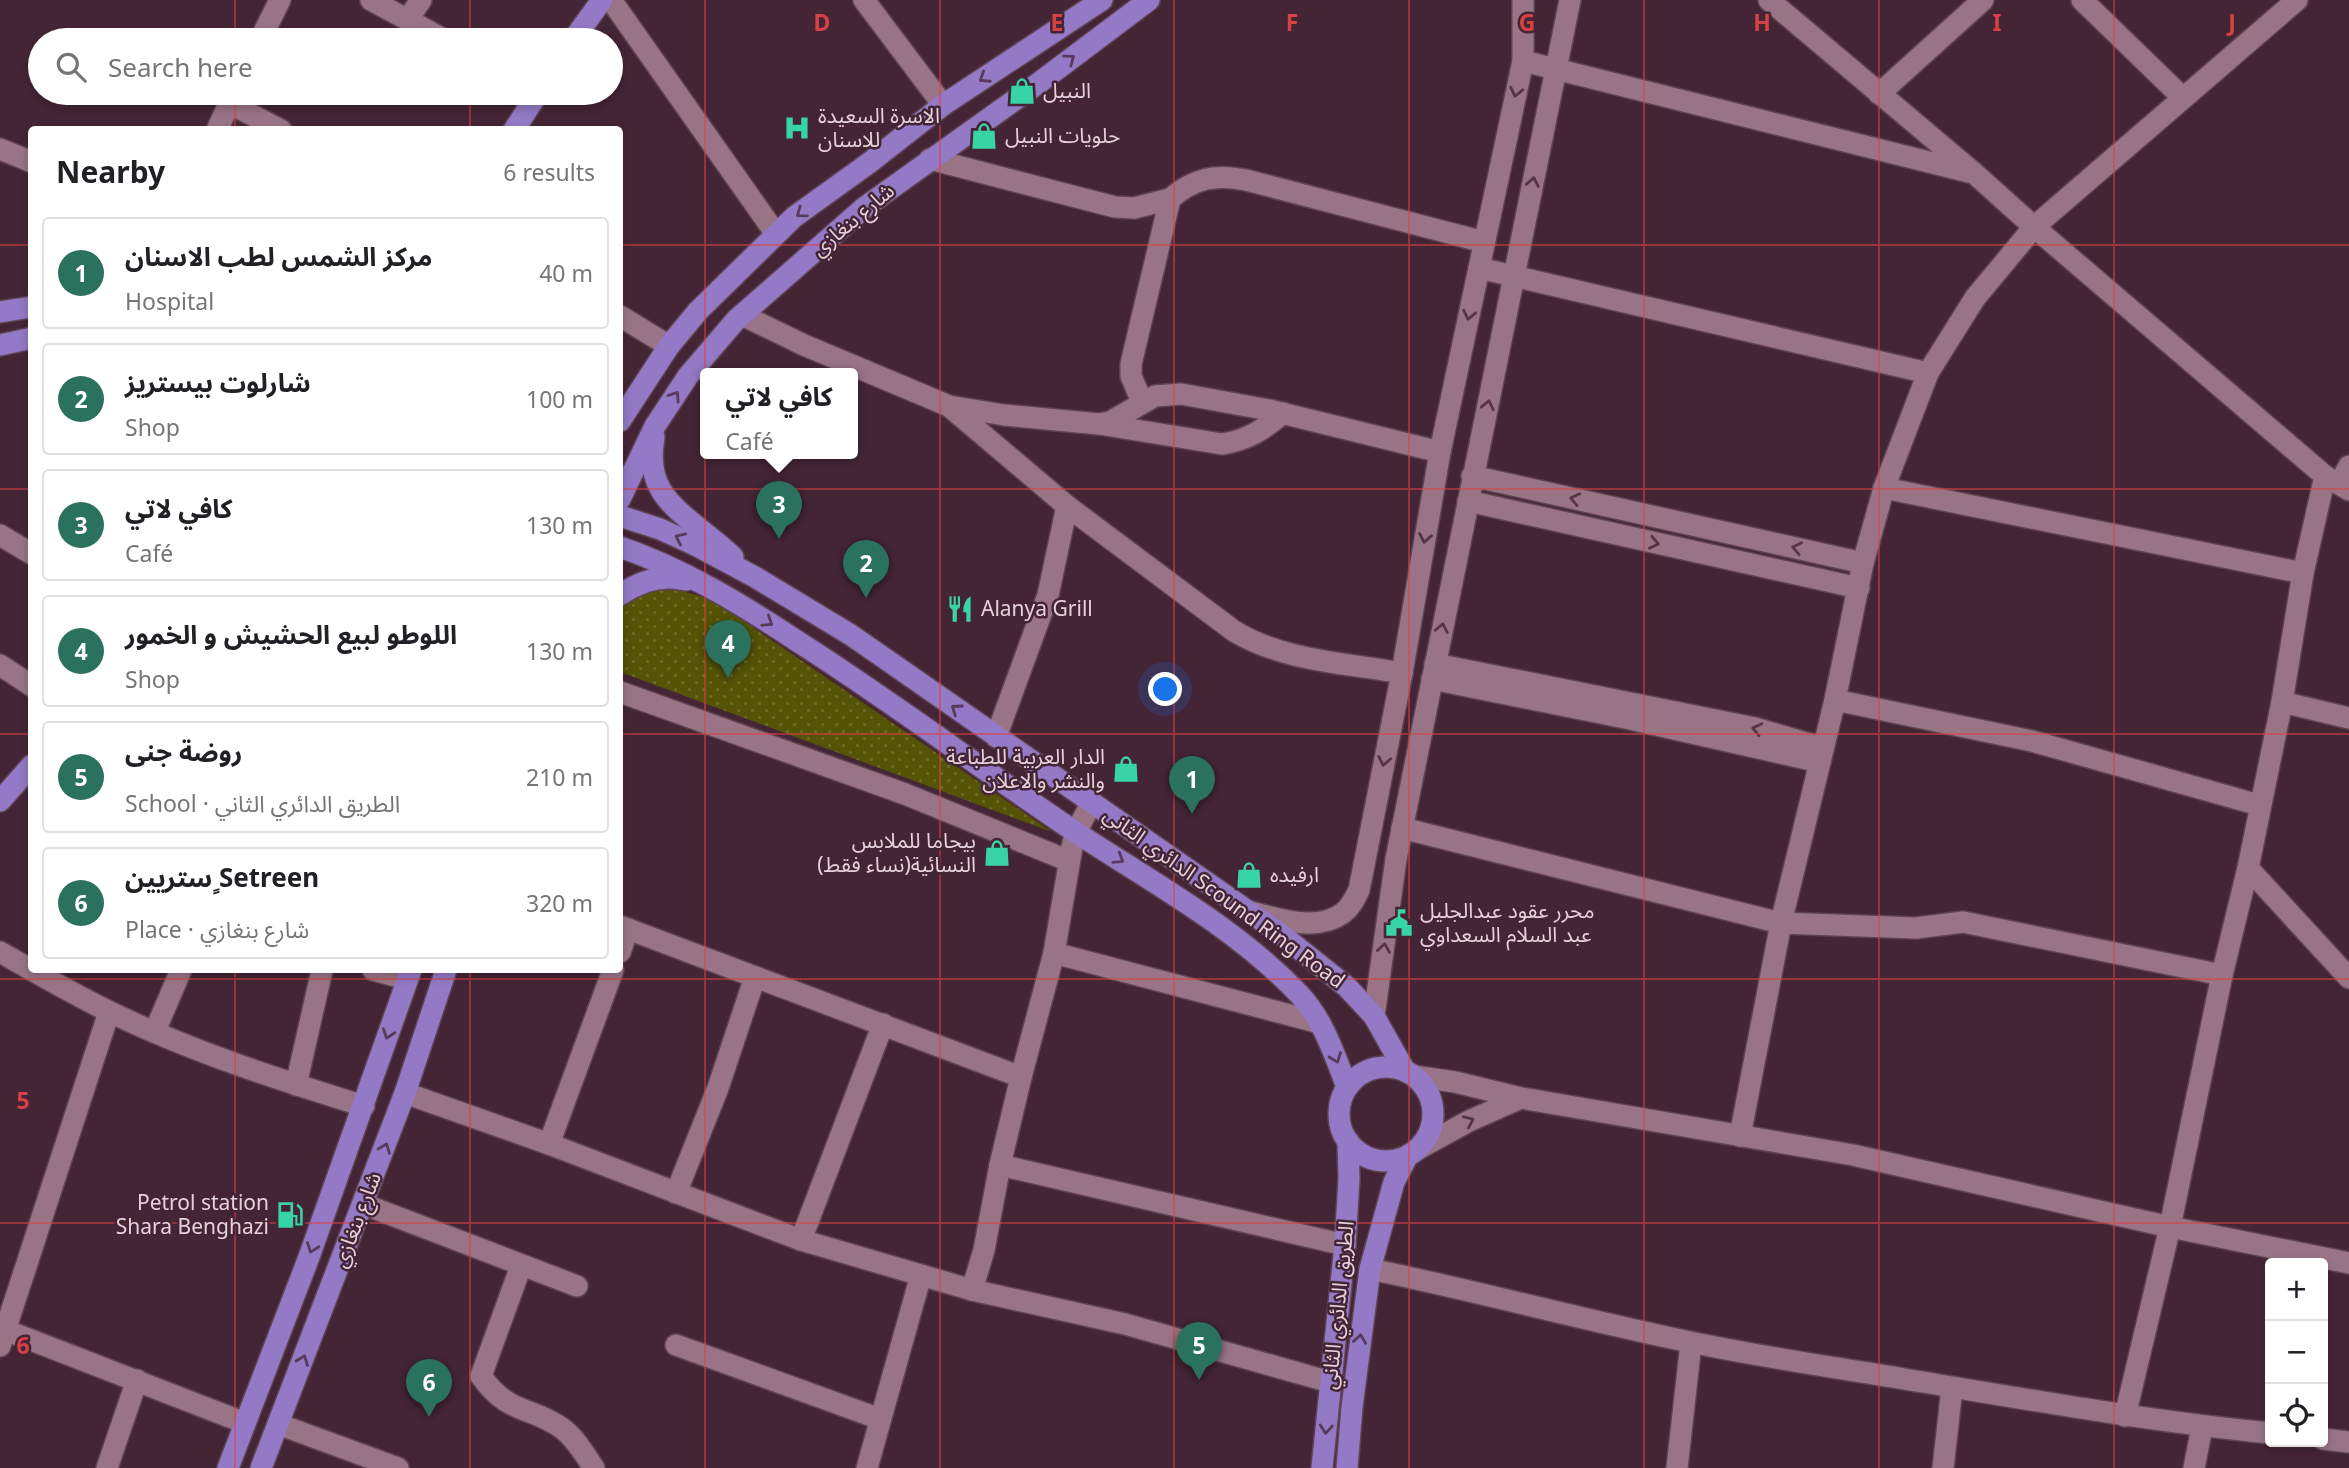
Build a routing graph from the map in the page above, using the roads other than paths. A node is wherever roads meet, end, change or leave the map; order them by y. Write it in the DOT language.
graph roads {
  1 [pos="280,0"];
  2 [pos="372,0"];
  3 [pos="421,0"];
  4 [pos="602,0"];
  5 [pos="611,0"];
  6 [pos="864,0"];
  7 [pos="1102,0"];
  8 [pos="1149,0"];
  9 [pos="1523,0"];
  10 [pos="1570,0"];
  11 [pos="1769,0"];
  12 [pos="1983,0"];
  13 [pos="2082,0"];
  14 [pos="2297,0"];
  15 [pos="408,19"];
  16 [pos="266,28"];
  17 [pos="424,28"];
  18 [pos="582,28"];
  19 [pos="1523,61"];
  20 [pos="1556,69"];
  21 [pos="1879,94"];
  22 [pos="2183,98"];
  23 [pos="229,105"];
  24 [pos="243,105"];
  25 [pos="530,105"];
  26 [pos="943,105"];
  27 [pos="219,126"];
  28 [pos="275,126"];
  29 [pos="516,126"];
  30 [pos="0,149"];
  31 [pos="930,159"];
  32 [pos="28,160"];
  33 [pos="1975,173"];
  34 [pos="1171,199"];
  35 [pos="2034,227"];
  36 [pos="776,234"];
  37 [pos="1484,242"];
  38 [pos="1479,268"];
  39 [pos="1515,277"];
  40 [pos="28,308"];
  41 [pos="0,312"];
  42 [pos="742,315"];
  43 [pos="623,318"];
  44 [pos="28,339"];
  45 [pos="0,345"];
  46 [pos="669,346"];
  47 [pos="1928,373"];
  48 [pos="1142,402"];
  49 [pos="949,406"];
  50 [pos="1283,413"];
  51 [pos="623,416"];
  52 [pos="1099,424"];
  53 [pos="655,426"];
  54 [pos="1440,452"];
  55 [pos="1472,477"];
  56 [pos="2340,479"];
  57 [pos="1884,488"];
  58 [pos="623,493"];
  59 [pos="1468,501"];
  60 [pos="1067,506"];
  61 [pos="623,517"];
  62 [pos="0,536"];
  63 [pos="623,548"];
  64 [pos="28,553"];
  65 [pos="1863,563"];
  66 [pos="2303,573"];
  67 [pos="755,577"];
  68 [pos="704,584"];
  69 [pos="1859,588"];
  70 [pos="623,593"];
  71 [pos="0,665"];
  72 [pos="1433,672"];
  73 [pos="1402,673"];
  74 [pos="28,683"];
  75 [pos="623,693"];
  76 [pos="1835,699"];
  77 [pos="2282,702"];
  78 [pos="2349,718"];
  79 [pos="996,737"];
  80 [pos="1821,755"];
  81 [pos="28,769"];
  82 [pos="3,794"];
  83 [pos="1092,802"];
  84 [pos="2259,805"];
  85 [pos="1402,828"];
  86 [pos="1076,832"];
  87 [pos="1069,861"];
  88 [pos="2248,868"];
  89 [pos="1246,911"];
  90 [pos="1781,923"];
  91 [pos="624,928"];
  92 [pos="0,952"];
  93 [pos="1054,953"];
  94 [pos="28,967"];
  95 [pos="38,973"];
  96 [pos="180,973"];
  97 [pos="321,973"];
  98 [pos="445,973"];
  99 [pos="612,973"];
  100 [pos="409,974"];
  101 [pos="2222,975"];
  102 [pos="755,977"];
  103 [pos="2349,978"];
  104 [pos="109,1012"];
  105 [pos="1374,1016"];
  106 [pos="1320,1023"];
  107 [pos="883,1024"];
  108 [pos="155,1031"];
  109 [pos="1410,1074"];
  110 [pos="1021,1077"];
  111 [pos="296,1085"];
  112 [pos="1348,1087"];
  113 [pos="405,1093"];
  114 [pos="1521,1098"];
  115 [pos="364,1106"];
  116 [pos="1740,1136"];
  117 [pos="1348,1141"];
  118 [pos="549,1144"];
  119 [pos="1413,1153"];
  120 [pos="1000,1165"];
  121 [pos="676,1193"];
  122 [pos="363,1204"];
  123 [pos="2170,1227"];
  124 [pos="801,1240"];
  125 [pos="1345,1245"];
  126 [pos="2349,1263"];
  127 [pos="521,1266"];
  128 [pos="1370,1269"];
  129 [pos="921,1275"];
  130 [pos="577,1286"];
  131 [pos="972,1290"];
  132 [pos="2,1335"];
  133 [pos="1691,1342"];
  134 [pos="676,1345"];
  135 [pos="137,1380"];
  136 [pos="1329,1382"];
  137 [pos="1952,1388"];
  138 [pos="2125,1416"];
  139 [pos="880,1419"];
  140 [pos="245,1423"];
  141 [pos="278,1424"];
  142 [pos="2202,1427"];
  143 [pos="2265,1433"];
  144 [pos="2328,1440"];
  145 [pos="2349,1442"];
  146 [pos="107,1468"];
  147 [pos="228,1468"];
  148 [pos="261,1468"];
  149 [pos="398,1468"];
  150 [pos="594,1468"];
  151 [pos="867,1468"];
  152 [pos="1322,1468"];
  153 [pos="1347,1468"];
  154 [pos="1677,1468"];
  155 [pos="1943,1468"];
  156 [pos="2194,1468"];
  1 -- 16 [label="street"];
  2 -- 15 [label="street"];
  3 -- 15 [label="street"];
  4 -- 18 [label="main road"];
  5 -- 36 [label="street"];
  6 -- 26 [label="street"];
  7 -- 26 [label="main road, شارع بنغازي, one-way"];
  31 -- 8 [label="main road, شارع بنغازي, one-way"];
  9 -- 19 [label="street"];
  10 -- 20 [label="street"];
  11 -- 21 [label="street"];
  12 -- 21 [label="street"];
  13 -- 22 [label="street"];
  14 -- 22 [label="street"];
  15 -- 17 [label="street"];
  19 -- 20 [label="street"];
  19 -- 37 [label="street, one-way"];
  20 -- 33 [label="street"];
  39 -- 20 [label="street, one-way"];
  21 -- 33 [label="street"];
  22 -- 35 [label="street"];
  23 -- 27 [label="street"];
  24 -- 28 [label="street"];
  25 -- 29 [label="main road"];
  26 -- 36 [label="main road, شارع بنغازي, one-way"];
  30 -- 32 [label="street"];
  31 -- 34 [label="street"];
  31 -- 42 [label="main road, شارع بنغازي"];
  33 -- 35 [label="street"];
  34 -- 37 [label="street"];
  34 -- 48 [label="street"];
  35 -- 47 [label="street"];
  35 -- 56 [label="street"];
  36 -- 46 [label="main road, شارع بنغازي"];
  37 -- 38 [label="street"];
  38 -- 39 [label="street"];
  38 -- 54 [label="street, one-way"];
  39 -- 47 [label="street"];
  55 -- 39 [label="street, one-way"];
  40 -- 41 [label="main road"];
  42 -- 49 [label="street"];
  53 -- 42 [label="main road, شارع بنغازي, one-way"];
  43 -- 46 [label="street"];
  44 -- 45 [label="main road"];
  46 -- 51 [label="main road, شارع بنغازي"];
  47 -- 57 [label="street"];
  48 -- 50 [label="street"];
  48 -- 52 [label="street"];
  49 -- 52 [label="street"];
  49 -- 60 [label="street"];
  50 -- 52 [label="street"];
  50 -- 54 [label="street"];
  53 -- 58 [label="main road, شارع بنغازي"];
  53 -- 67 [label="main road"];
  54 -- 73 [label="street, one-way"];
  55 -- 59 [label="street"];
  65 -- 55 [label="street, one-way"];
  56 -- 66 [label="street"];
  57 -- 65 [label="street"];
  57 -- 66 [label="street"];
  59 -- 69 [label="street, one-way"];
  72 -- 59 [label="street, one-way"];
  60 -- 73 [label="street"];
  60 -- 79 [label="street"];
  67 -- 61 [label="main road, الدائري الثاني Scound Ring Road, one-way"];
  62 -- 64 [label="street"];
  63 -- 68 [label="main road, الدائري الثاني Scound Ring Road"];
  65 -- 69 [label="street"];
  66 -- 77 [label="street"];
  79 -- 67 [label="main road, الدائري الثاني Scound Ring Road, one-way"];
  68 -- 70 [label="main road"];
  68 -- 86 [label="main road, الدائري الثاني Scound Ring Road, one-way"];
  69 -- 76 [label="street"];
  71 -- 74 [label="street"];
  72 -- 80 [label="street"];
  72 -- 85 [label="street"];
  73 -- 89 [label="street, one-way"];
  75 -- 87 [label="street"];
  76 -- 80 [label="street"];
  76 -- 84 [label="street"];
  77 -- 78 [label="street"];
  77 -- 84 [label="street"];
  79 -- 83 [label="main road, الدائري الثاني Scound Ring Road"];
  80 -- 90 [label="street"];
  81 -- 82 [label="main road"];
  83 -- 86 [label="street"];
  83 -- 89 [label="main road, الدائري الثاني Scound Ring Road"];
  84 -- 88 [label="street"];
  85 -- 90 [label="street"];
  105 -- 85 [label="street, one-way"];
  86 -- 87 [label="street"];
  86 -- 106 [label="main road, الدائري الثاني Scound Ring Road, one-way"];
  87 -- 93 [label="street"];
  88 -- 101 [label="street"];
  88 -- 103 [label="street"];
  89 -- 105 [label="main road, الدائري الثاني Scound Ring Road"];
  90 -- 101 [label="street"];
  90 -- 116 [label="street"];
  91 -- 102 [label="street"];
  92 -- 94 [label="street"];
  93 -- 106 [label="street"];
  93 -- 110 [label="street"];
  95 -- 104 [label="street"];
  96 -- 108 [label="street"];
  97 -- 111 [label="street"];
  98 -- 113 [label="main road, شارع بنغازي"];
  99 -- 118 [label="street"];
  100 -- 115 [label="main road, شارع بنغازي, one-way"];
  101 -- 123 [label="street"];
  102 -- 107 [label="street"];
  102 -- 121 [label="street"];
  104 -- 108 [label="street"];
  104 -- 132 [label="street"];
  105 -- 109 [label="main road, الدائري الثاني Scound Ring Road"];
  106 -- 112 [label="main road, الدائري الثاني Scound Ring Road, one-way"];
  107 -- 110 [label="street"];
  107 -- 124 [label="street"];
  108 -- 111 [label="street"];
  109 -- 112 [label="main road"];
  109 -- 114 [label="street"];
  109 -- 119 [label="main road"];
  110 -- 120 [label="street"];
  111 -- 115 [label="street"];
  112 -- 117 [label="main road"];
  113 -- 118 [label="street"];
  122 -- 113 [label="main road, شارع بنغازي, one-way"];
  114 -- 116 [label="street"];
  119 -- 114 [label="street, one-way"];
  115 -- 140 [label="main road, شارع بنغازي, one-way"];
  116 -- 123 [label="street"];
  117 -- 119 [label="main road"];
  117 -- 125 [label="main road, الطريق الدائري الثاني"];
  118 -- 121 [label="street"];
  119 -- 128 [label="main road, الطريق الدائري الثاني"];
  120 -- 125 [label="street"];
  120 -- 131 [label="street"];
  121 -- 124 [label="street"];
  122 -- 127 [label="street"];
  141 -- 122 [label="main road, شارع بنغازي, one-way"];
  123 -- 126 [label="street"];
  123 -- 138 [label="street"];
  124 -- 129 [label="street"];
  125 -- 136 [label="main road, الطريق الدائري الثاني"];
  127 -- 130 [label="street"];
  127 -- 150 [label="street"];
  128 -- 133 [label="street"];
  153 -- 128 [label="main road, الطريق الدائري الثاني, one-way"];
  129 -- 131 [label="street"];
  129 -- 139 [label="street"];
  131 -- 136 [label="street"];
  132 -- 135 [label="street"];
  133 -- 137 [label="street"];
  133 -- 154 [label="street"];
  134 -- 139 [label="street"];
  135 -- 140 [label="street"];
  135 -- 146 [label="street"];
  136 -- 152 [label="main road, الطريق الدائري الثاني, one-way"];
  137 -- 138 [label="street"];
  137 -- 155 [label="street"];
  138 -- 142 [label="street"];
  139 -- 151 [label="street"];
  140 -- 147 [label="main road, شارع بنغازي"];
  141 -- 148 [label="main road, شارع بنغازي"];
  141 -- 149 [label="street"];
  142 -- 143 [label="street"];
  142 -- 156 [label="street"];
  144 -- 145 [label="street"];
}
